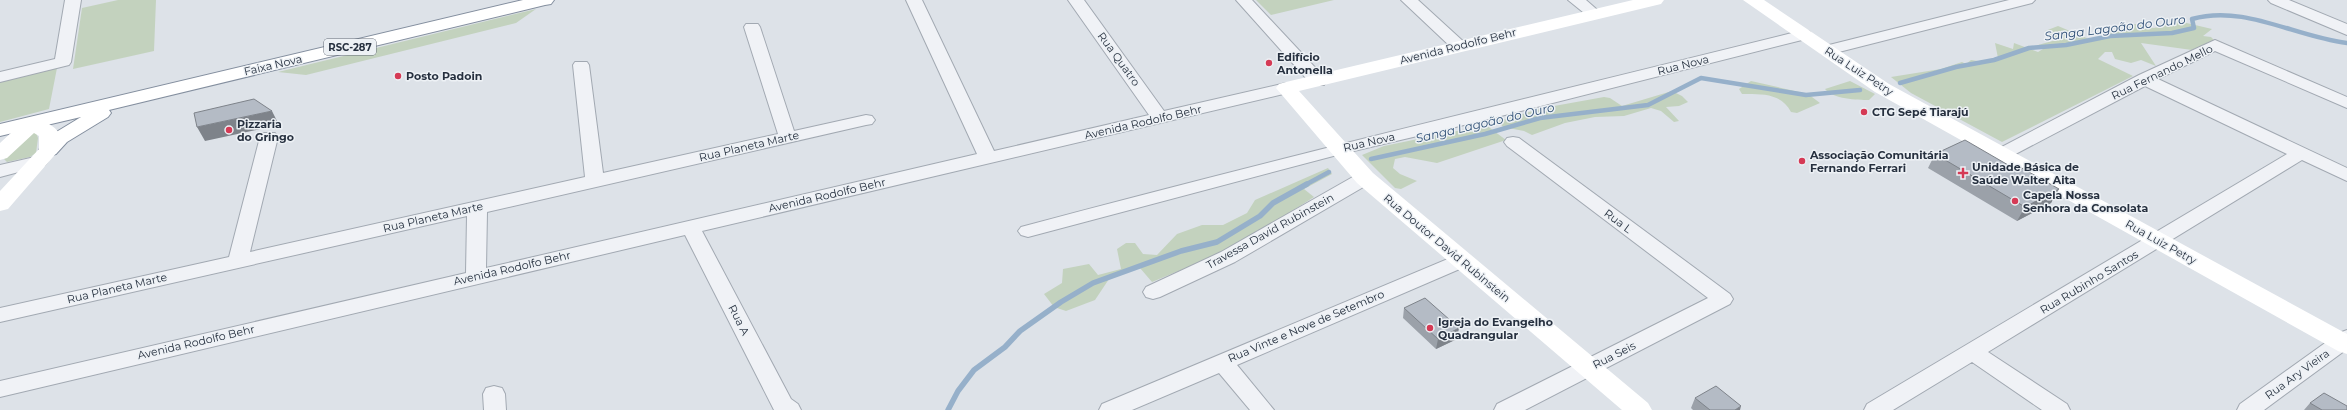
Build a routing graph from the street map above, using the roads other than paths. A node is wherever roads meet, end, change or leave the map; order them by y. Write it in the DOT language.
graph roads {
  1 [pos="73,0"];
  2 [pos="545,0"];
  3 [pos="914,0"];
  4 [pos="1076,0"];
  5 [pos="1244,0"];
  6 [pos="1409,0"];
  7 [pos="1576,0"];
  8 [pos="1655,0"];
  9 [pos="1752,0"];
  10 [pos="2027,0"];
  11 [pos="2276,0"];
  12 [pos="1594,14"];
  13 [pos="752,27"];
  14 [pos="2347,30"];
  15 [pos="1804,35"];
  16 [pos="1459,46"];
  17 [pos="1826,50"];
  18 [pos="580,65"];
  19 [pos="0,77"];
  20 [pos="2145,79"];
  21 [pos="1318,81"];
  22 [pos="1286,88"];
  23 [pos="129,100"];
  24 [pos="2347,103"];
  25 [pos="1161,119"];
  26 [pos="866,120"];
  27 [pos="33,123"];
  28 [pos="0,130"];
  29 [pos="269,136"];
  30 [pos="788,138"];
  31 [pos="1513,142"];
  32 [pos="1338,149"];
  33 [pos="2301,153"];
  34 [pos="0,154"];
  35 [pos="2002,154"];
  36 [pos="44,156"];
  37 [pos="988,158"];
  38 [pos="0,171"];
  39 [pos="2347,175"];
  40 [pos="1365,178"];
  41 [pos="595,181"];
  42 [pos="0,204"];
  43 [pos="477,208"];
  44 [pos="690,227"];
  45 [pos="1028,231"];
  46 [pos="2158,241"];
  47 [pos="1462,260"];
  48 [pos="238,261"];
  49 [pos="476,276"];
  50 [pos="1153,292"];
  51 [pos="1723,299"];
  52 [pos="0,315"];
  53 [pos="2345,342"];
  54 [pos="1973,352"];
  55 [pos="1222,362"];
  56 [pos="1590,368"];
  57 [pos="0,389"];
  58 [pos="790,410"];
  59 [pos="1110,410"];
  60 [pos="1263,410"];
  61 [pos="1505,410"];
  62 [pos="1639,410"];
  63 [pos="1875,410"];
  64 [pos="2059,410"];
  65 [pos="2248,410"];
  1 -- 19 [label="street"];
  2 -- 23 [label="main road, Faixa Nova / RSC-287"];
  3 -- 37 [label="street"];
  4 -- 25 [label="street, Rua Quatro"];
  5 -- 21 [label="street"];
  6 -- 16 [label="street"];
  7 -- 12 [label="street"];
  8 -- 12 [label="main road, Avenida Rodolfo Behr"];
  9 -- 15 [label="main road, Rua Luiz Petry"];
  10 -- 17 [label="street"];
  11 -- 14 [label="street"];
  12 -- 16 [label="main road, Avenida Rodolfo Behr"];
  13 -- 30 [label="street"];
  15 -- 17 [label="main road, Rua Luiz Petry"];
  15 -- 32 [label="street, Rua Nova"];
  16 -- 21 [label="main road, Avenida Rodolfo Behr"];
  17 -- 35 [label="main road, Rua Luiz Petry"];
  18 -- 41 [label="street"];
  20 -- 24 [label="street, Rua Fernando Mello"];
  20 -- 33 [label="street"];
  20 -- 35 [label="street, Rua Fernando Mello"];
  21 -- 22 [label="main road, Avenida Rodolfo Behr"];
  22 -- 25 [label="street, Avenida Rodolfo Behr"];
  22 -- 32 [label="main road, Rua Doutor David Rubinstein"];
  23 -- 27 [label="main road, Faixa Nova / RSC-287"];
  23 -- 36 [label="main road"];
  25 -- 37 [label="street, Avenida Rodolfo Behr"];
  26 -- 30 [label="street, Rua Planeta Marte"];
  27 -- 28 [label="main road, Faixa Nova / RSC-287"];
  27 -- 34 [label="main road"];
  27 -- 36 [label="main road"];
  29 -- 48 [label="street"];
  30 -- 41 [label="street, Rua Planeta Marte"];
  31 -- 51 [label="street, Rua L"];
  32 -- 40 [label="main road, Rua Doutor David Rubinstein"];
  32 -- 45 [label="street, Rua Nova"];
  33 -- 39 [label="street"];
  33 -- 46 [label="street, Rua Rubinho Santos"];
  35 -- 46 [label="main road, Rua Luiz Petry"];
  36 -- 38 [label="street"];
  36 -- 42 [label="main road"];
  37 -- 44 [label="street, Avenida Rodolfo Behr"];
  40 -- 47 [label="main road, Rua Doutor David Rubinstein"];
  40 -- 50 [label="street, Travessa David Rubinstein"];
  41 -- 43 [label="street, Rua Planeta Marte"];
  43 -- 48 [label="street, Rua Planeta Marte"];
  43 -- 49 [label="street"];
  44 -- 49 [label="street, Avenida Rodolfo Behr"];
  44 -- 58 [label="street, Rua A"];
  46 -- 53 [label="main road, Rua Luiz Petry"];
  46 -- 54 [label="street, Rua Rubinho Santos"];
  47 -- 55 [label="street, Rua Vinte e Nove de Setembro"];
  47 -- 56 [label="main road, Rua Doutor David Rubinstein"];
  48 -- 52 [label="street, Rua Planeta Marte"];
  49 -- 57 [label="street, Avenida Rodolfo Behr"];
  51 -- 56 [label="street, Rua Seis"];
  53 -- 65 [label="street, Rua Ary Vieira"];
  54 -- 63 [label="street, Rua Rubinho Santos"];
  54 -- 64 [label="street"];
  55 -- 59 [label="street, Rua Vinte e Nove de Setembro"];
  55 -- 60 [label="street"];
  56 -- 61 [label="street, Rua Seis"];
  56 -- 62 [label="main road, Rua Doutor David Rubinstein"];
}
